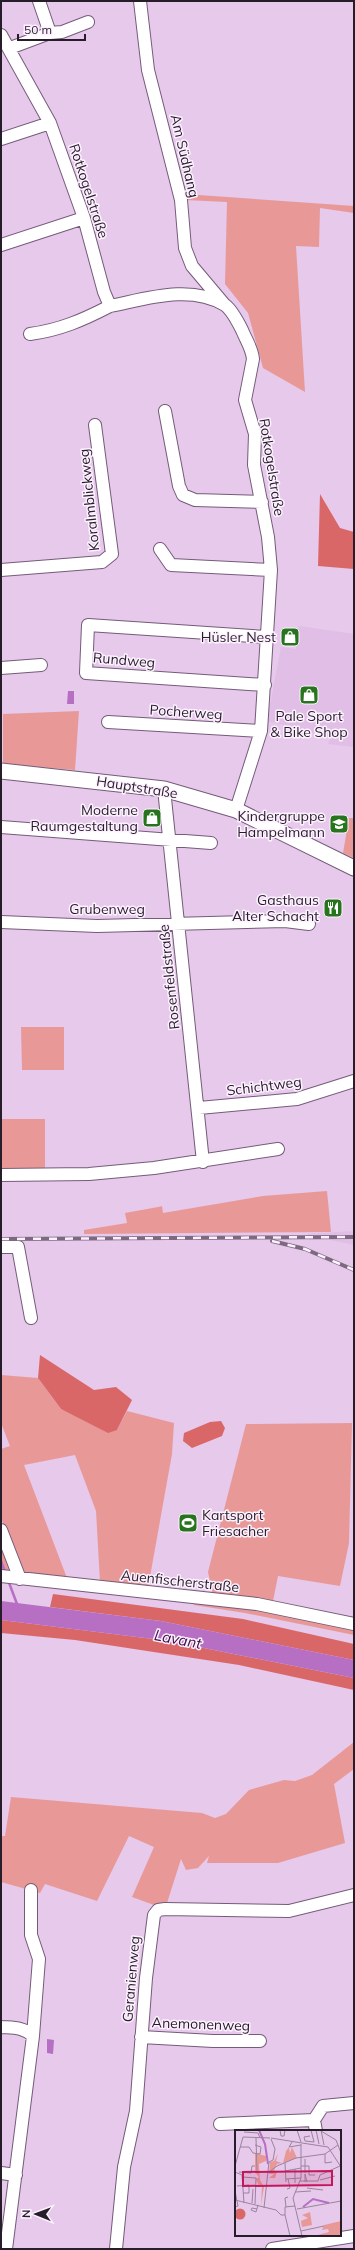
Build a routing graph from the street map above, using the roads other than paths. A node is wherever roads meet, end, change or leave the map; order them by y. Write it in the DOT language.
graph roads {
  1 [pos="39,1"];
  2 [pos="140,1"];
  3 [pos="88,22"];
  4 [pos="50,33"];
  5 [pos="1,35"];
  6 [pos="10,48"];
  7 [pos="50,123"];
  8 [pos="1,139"];
  9 [pos="84,218"];
  10 [pos="1,244"];
  11 [pos="226,305"];
  12 [pos="110,306"];
  13 [pos="30,334"];
  14 [pos="164,411"];
  15 [pos="96,425"];
  16 [pos="262,502"];
  17 [pos="160,549"];
  18 [pos="1,570"];
  19 [pos="271,570"];
  20 [pos="266,636"];
  21 [pos="41,665"];
  22 [pos="1,668"];
  23 [pos="265,685"];
  24 [pos="108,722"];
  25 [pos="261,731"];
  26 [pos="1,771"];
  27 [pos="164,789"];
  28 [pos="236,810"];
  29 [pos="1,827"];
  30 [pos="170,839"];
  31 [pos="211,843"];
  32 [pos="354,868"];
  33 [pos="1,922"];
  34 [pos="179,923"];
  35 [pos="308,924"];
  36 [pos="354,1080"];
  37 [pos="198,1108"];
  38 [pos="278,1149"];
  39 [pos="203,1162"];
  40 [pos="1,1175"];
  41 [pos="1,1247"];
  42 [pos="31,1318"];
  43 [pos="1,1530"];
  44 [pos="1,1576"];
  45 [pos="17,1578"];
  46 [pos="354,1624"];
  47 [pos="32,1890"];
  48 [pos="354,1895"];
  49 [pos="1,2027"];
  50 [pos="33,2036"];
  51 [pos="142,2037"];
  52 [pos="260,2041"];
  53 [pos="354,2103"];
  54 [pos="220,2124"];
  55 [pos="315,2125"];
  56 [pos="1,2174"];
  57 [pos="16,2175"];
  58 [pos="354,2236"];
  59 [pos="333,2241"];
  60 [pos="6,2249"];
  61 [pos="116,2249"];
  62 [pos="272,2249"];
  1 -- 4 [label="street"];
  2 -- 11 [label="street, Am Südhang"];
  3 -- 4 [label="street"];
  4 -- 6 [label="street"];
  5 -- 6 [label="street, Rotkogelstraße"];
  6 -- 7 [label="street, Rotkogelstraße"];
  7 -- 8 [label="street"];
  7 -- 9 [label="street, Rotkogelstraße"];
  9 -- 10 [label="street"];
  9 -- 12 [label="street, Rotkogelstraße"];
  11 -- 12 [label="street"];
  11 -- 16 [label="street, Rotkogelstraße"];
  12 -- 13 [label="street"];
  14 -- 16 [label="street"];
  15 -- 18 [label="street, Koralmblickweg"];
  16 -- 19 [label="street, Rotkogelstraße"];
  17 -- 19 [label="street"];
  19 -- 20 [label="street, Rotkogelstraße"];
  20 -- 23 [label="street, Rotkogelstraße"];
  20 -- 23 [label="street, Rundweg"];
  21 -- 22 [label="street"];
  23 -- 25 [label="street, Rotkogelstraße"];
  24 -- 25 [label="street, Pocherweg"];
  25 -- 28 [label="street, Rotkogelstraße"];
  26 -- 27 [label="main road, Hauptstraße"];
  27 -- 28 [label="main road, Hauptstraße"];
  27 -- 30 [label="street, Rosenfeldstraße"];
  28 -- 32 [label="main road, Hauptstraße"];
  29 -- 30 [label="street"];
  30 -- 31 [label="street"];
  30 -- 34 [label="street, Rosenfeldstraße"];
  33 -- 34 [label="street, Grubenweg"];
  34 -- 35 [label="street, Grubenweg"];
  34 -- 37 [label="street, Rosenfeldstraße"];
  36 -- 37 [label="street, Schichtweg"];
  37 -- 39 [label="street, Rosenfeldstraße"];
  38 -- 39 [label="street"];
  39 -- 40 [label="street"];
  41 -- 42 [label="street"];
  43 -- 45 [label="street"];
  44 -- 45 [label="street, Auenfischerstraße"];
  45 -- 46 [label="street, Auenfischerstraße"];
  47 -- 50 [label="street"];
  48 -- 51 [label="street, Geranienweg"];
  49 -- 50 [label="street"];
  50 -- 57 [label="street"];
  51 -- 52 [label="street, Anemonenweg"];
  51 -- 61 [label="street, Geranienweg"];
  53 -- 55 [label="street"];
  54 -- 55 [label="street"];
  56 -- 57 [label="street"];
  57 -- 60 [label="street"];
  58 -- 59 [label="street"];
  59 -- 62 [label="street"];
}
